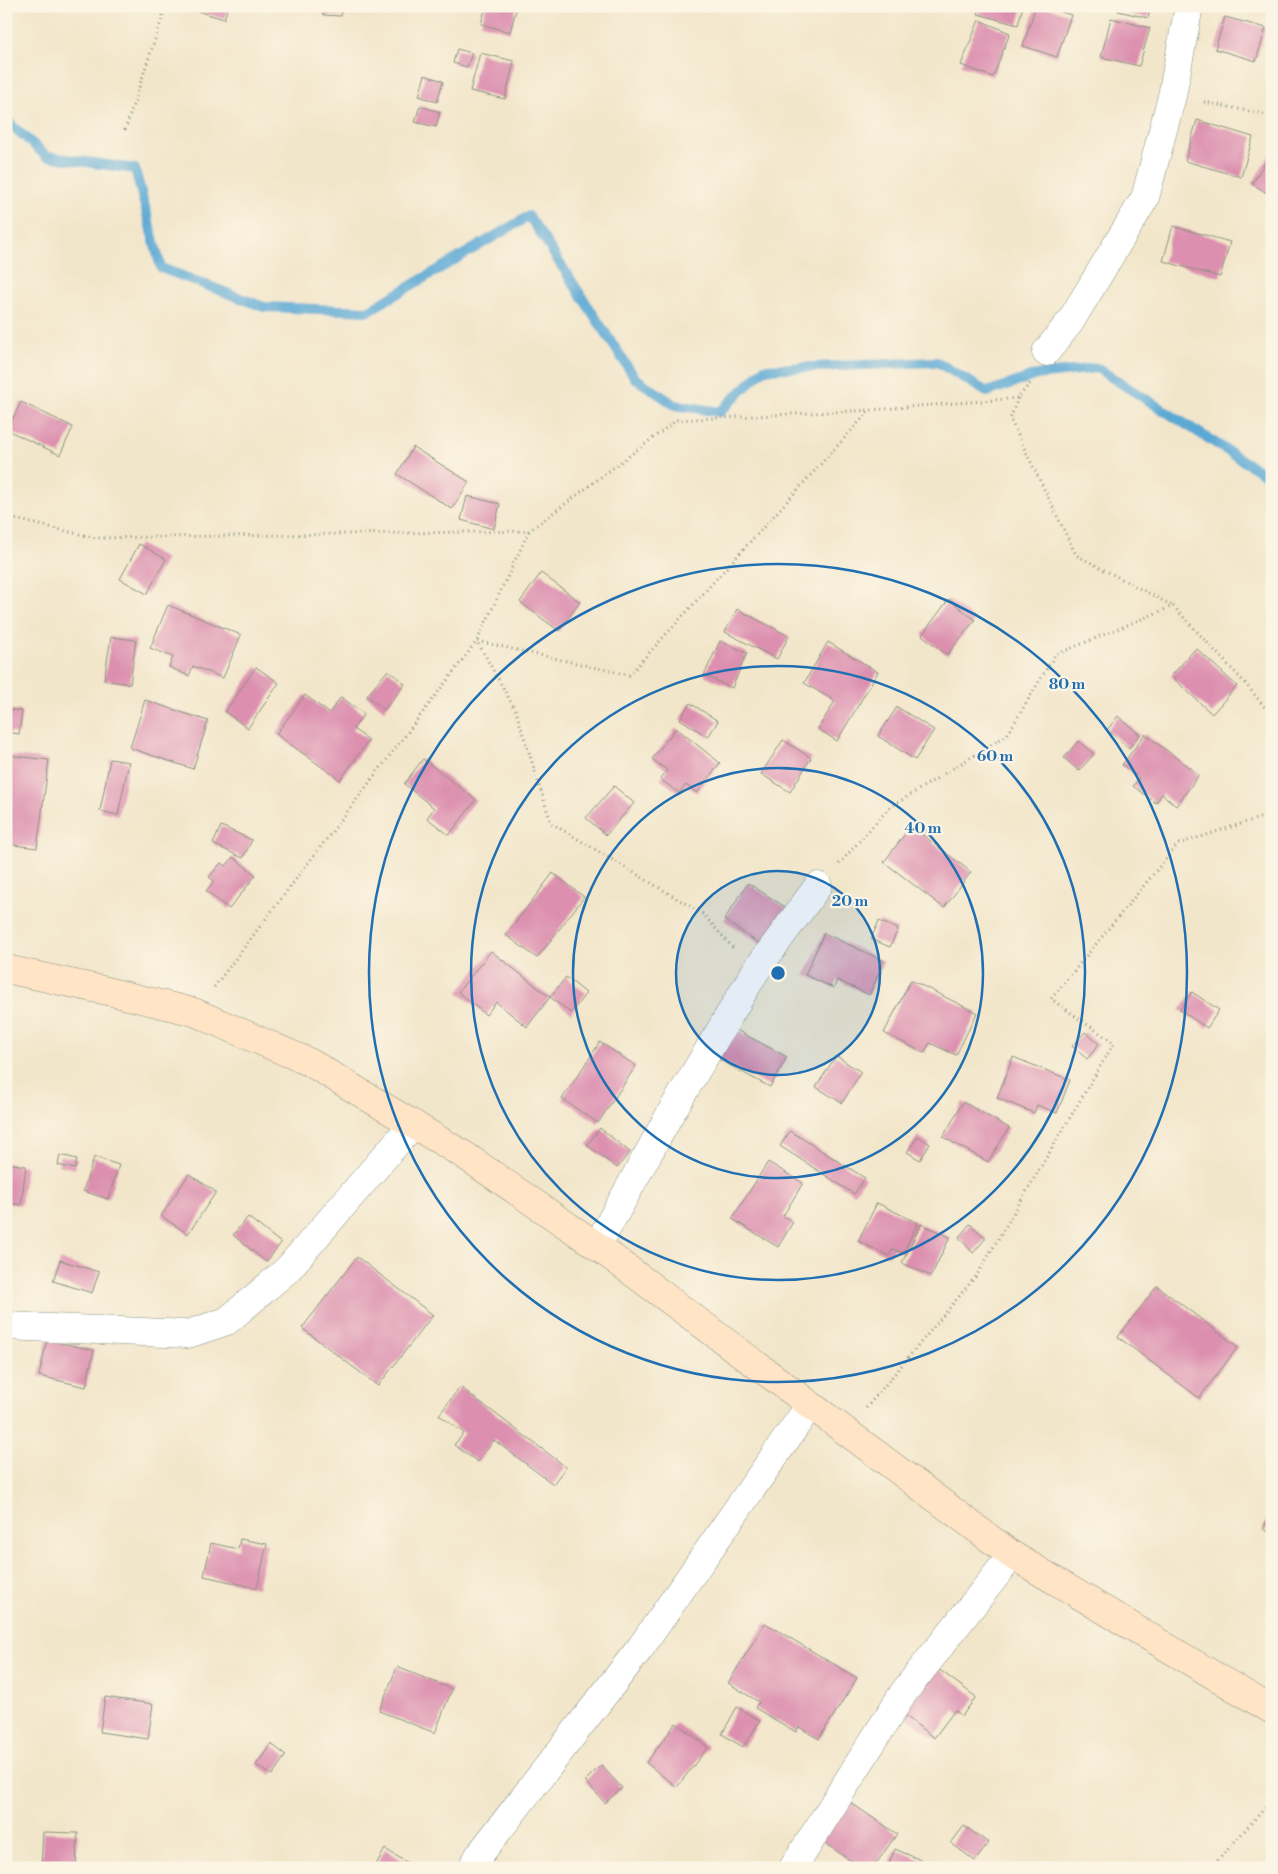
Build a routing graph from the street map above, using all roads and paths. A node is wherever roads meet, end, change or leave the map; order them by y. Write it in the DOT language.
graph roads {
  1 [pos="166,6"];
  2 [pos="1189,6"];
  3 [pos="1172,96"];
  4 [pos="1272,116"];
  5 [pos="125,130"];
  6 [pos="1046,352"];
  7 [pos="1018,398"];
  8 [pos="871,410"];
  9 [pos="6,517"];
  10 [pos="529,531"];
  11 [pos="1173,606"];
  12 [pos="477,641"];
  13 [pos="1272,716"];
  14 [pos="1272,814"];
  15 [pos="818,886"];
  16 [pos="6,969"];
  17 [pos="755,972"];
  18 [pos="194,1012"];
  19 [pos="413,1124"];
  20 [pos="598,1246"];
  21 [pos="6,1326"];
  22 [pos="810,1405"];
  23 [pos="847,1432"];
  24 [pos="1012,1555"];
  25 [pos="1272,1710"];
  26 [pos="1272,1800"];
  27 [pos="472,1868"];
  28 [pos="793,1868"];
  29 [pos="1211,1868"];
  1 -- 5 [label="path"];
  2 -- 3 [label="street"];
  3 -- 4 [label="path"];
  3 -- 6 [label="street"];
  6 -- 7 [label="path"];
  7 -- 8 [label="path"];
  7 -- 11 [label="path"];
  8 -- 10 [label="path"];
  8 -- 12 [label="path"];
  9 -- 10 [label="path"];
  10 -- 12 [label="path"];
  11 -- 13 [label="path"];
  11 -- 15 [label="path"];
  12 -- 17 [label="path"];
  12 -- 18 [label="path"];
  14 -- 23 [label="path"];
  15 -- 17 [label="street"];
  16 -- 18 [label="main road"];
  17 -- 20 [label="street"];
  18 -- 19 [label="main road"];
  19 -- 20 [label="main road"];
  19 -- 21 [label="street"];
  20 -- 22 [label="main road"];
  22 -- 23 [label="main road"];
  22 -- 27 [label="street"];
  23 -- 24 [label="main road"];
  24 -- 25 [label="main road"];
  24 -- 28 [label="street"];
  26 -- 29 [label="path"];
}
